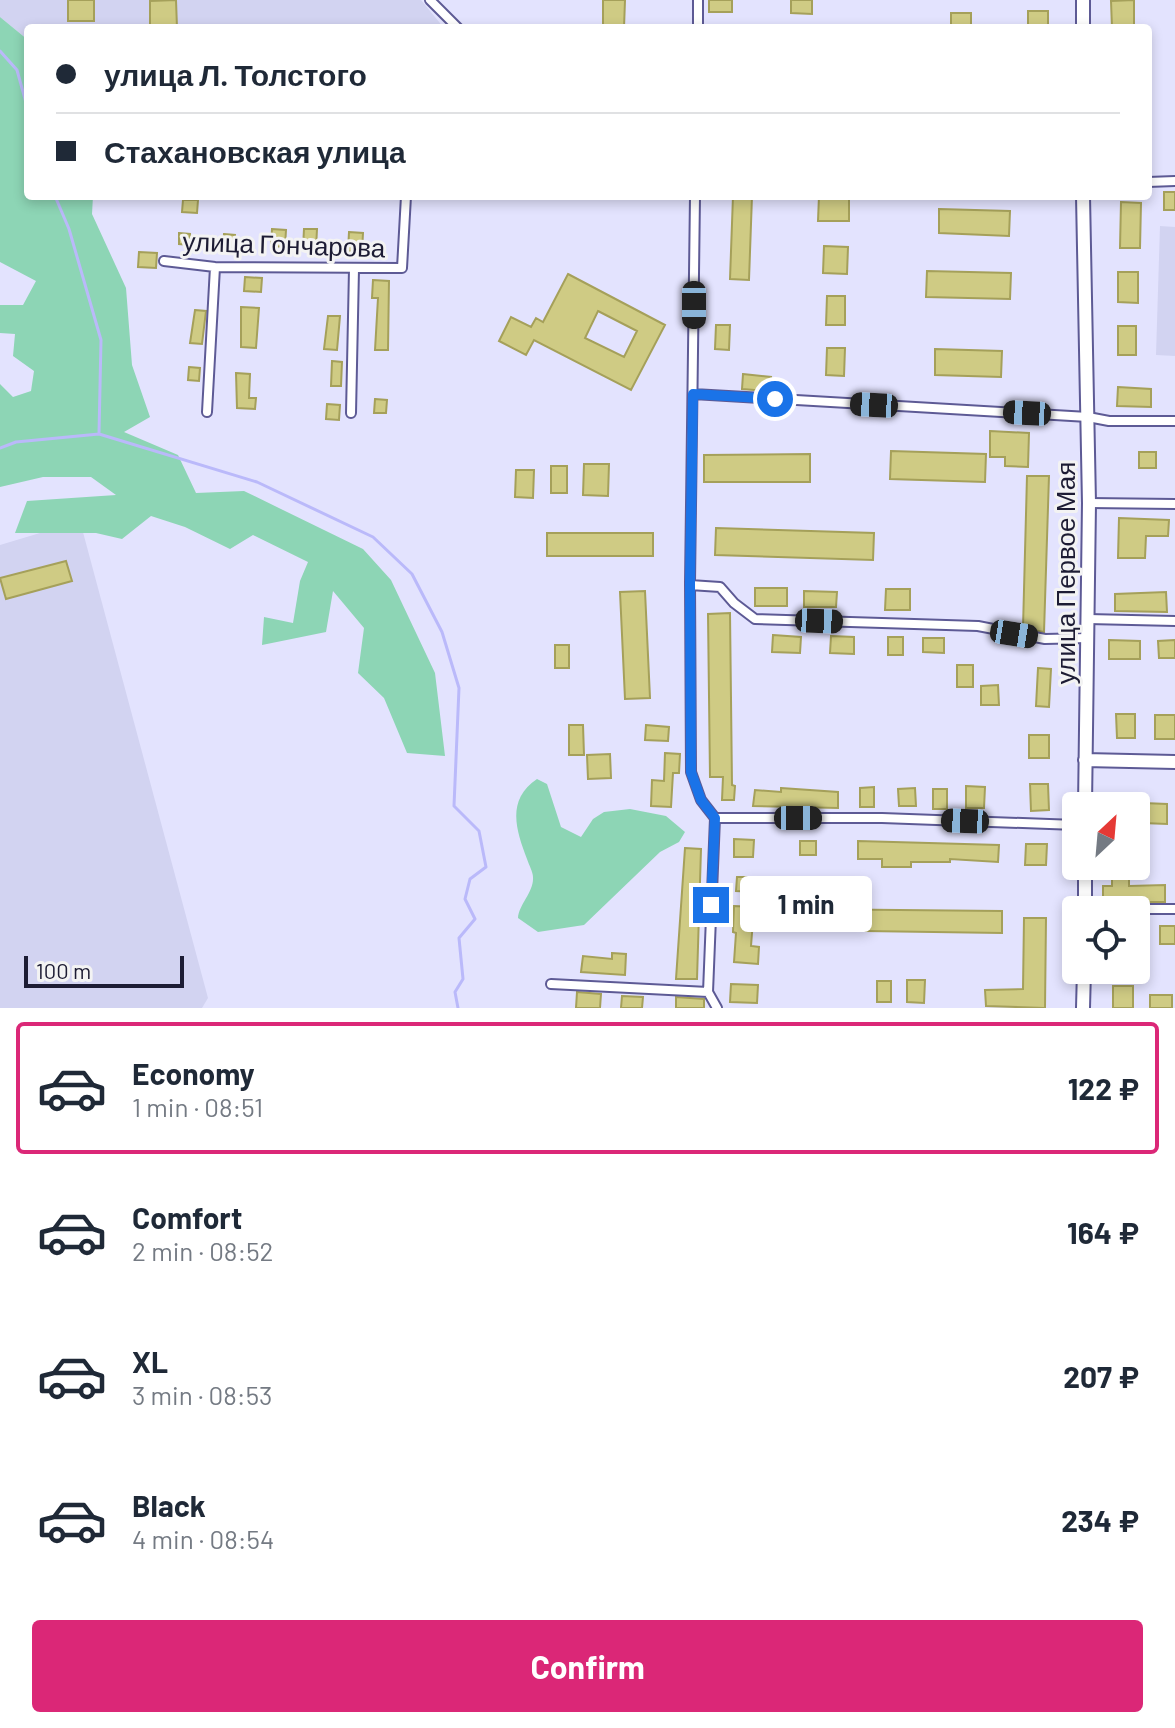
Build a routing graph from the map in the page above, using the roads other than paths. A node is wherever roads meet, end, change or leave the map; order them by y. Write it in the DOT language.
graph roads {
  1 [pos="430,0"];
  2 [pos="698,0"];
  3 [pos="1083,0"];
  4 [pos="454,24"];
  5 [pos="698,24"];
  6 [pos="1083,24"];
  7 [pos="1175,181"];
  8 [pos="1152,182"];
  9 [pos="406,200"];
  10 [pos="695,200"];
  11 [pos="1083,200"];
  12 [pos="164,261"];
  13 [pos="215,267"];
  14 [pos="354,269"];
  15 [pos="693,394"];
  16 [pos="207,412"];
  17 [pos="351,413"];
  18 [pos="1088,417"];
  19 [pos="1175,421"];
  20 [pos="1089,503"];
  21 [pos="1175,504"];
  22 [pos="690,585"];
  23 [pos="1088,619"];
  24 [pos="1175,621"];
  25 [pos="1088,638"];
  26 [pos="1085,760"];
  27 [pos="1175,762"];
  28 [pos="1085,792"];
  29 [pos="715,818"];
  30 [pos="1062,824"];
  31 [pos="1150,909"];
  32 [pos="1175,909"];
  33 [pos="551,984"];
  34 [pos="1084,984"];
  35 [pos="708,992"];
  36 [pos="717,1008"];
  37 [pos="1083,1008"];
  1 -- 4 [label="street"];
  2 -- 5 [label="street"];
  3 -- 6 [label="street"];
  7 -- 8 [label="street"];
  9 -- 14 [label="street, улица Гончарова"];
  10 -- 15 [label="street"];
  11 -- 18 [label="street, улица Первое Мая"];
  12 -- 13 [label="street, улица Гончарова"];
  13 -- 14 [label="street, улица Гончарова"];
  13 -- 16 [label="street"];
  14 -- 17 [label="street"];
  15 -- 18 [label="street"];
  15 -- 22 [label="street"];
  18 -- 19 [label="street"];
  18 -- 20 [label="street, улица Первое Мая"];
  20 -- 21 [label="street"];
  20 -- 23 [label="street, улица Первое Мая"];
  22 -- 25 [label="street"];
  22 -- 29 [label="street"];
  23 -- 24 [label="street"];
  23 -- 25 [label="street, улица Первое Мая"];
  25 -- 26 [label="street, улица Первое Мая"];
  26 -- 27 [label="street"];
  26 -- 28 [label="street, улица Первое Мая"];
  29 -- 30 [label="street"];
  29 -- 35 [label="street"];
  31 -- 32 [label="street"];
  33 -- 35 [label="street"];
  34 -- 37 [label="street"];
  35 -- 36 [label="street"];
}
